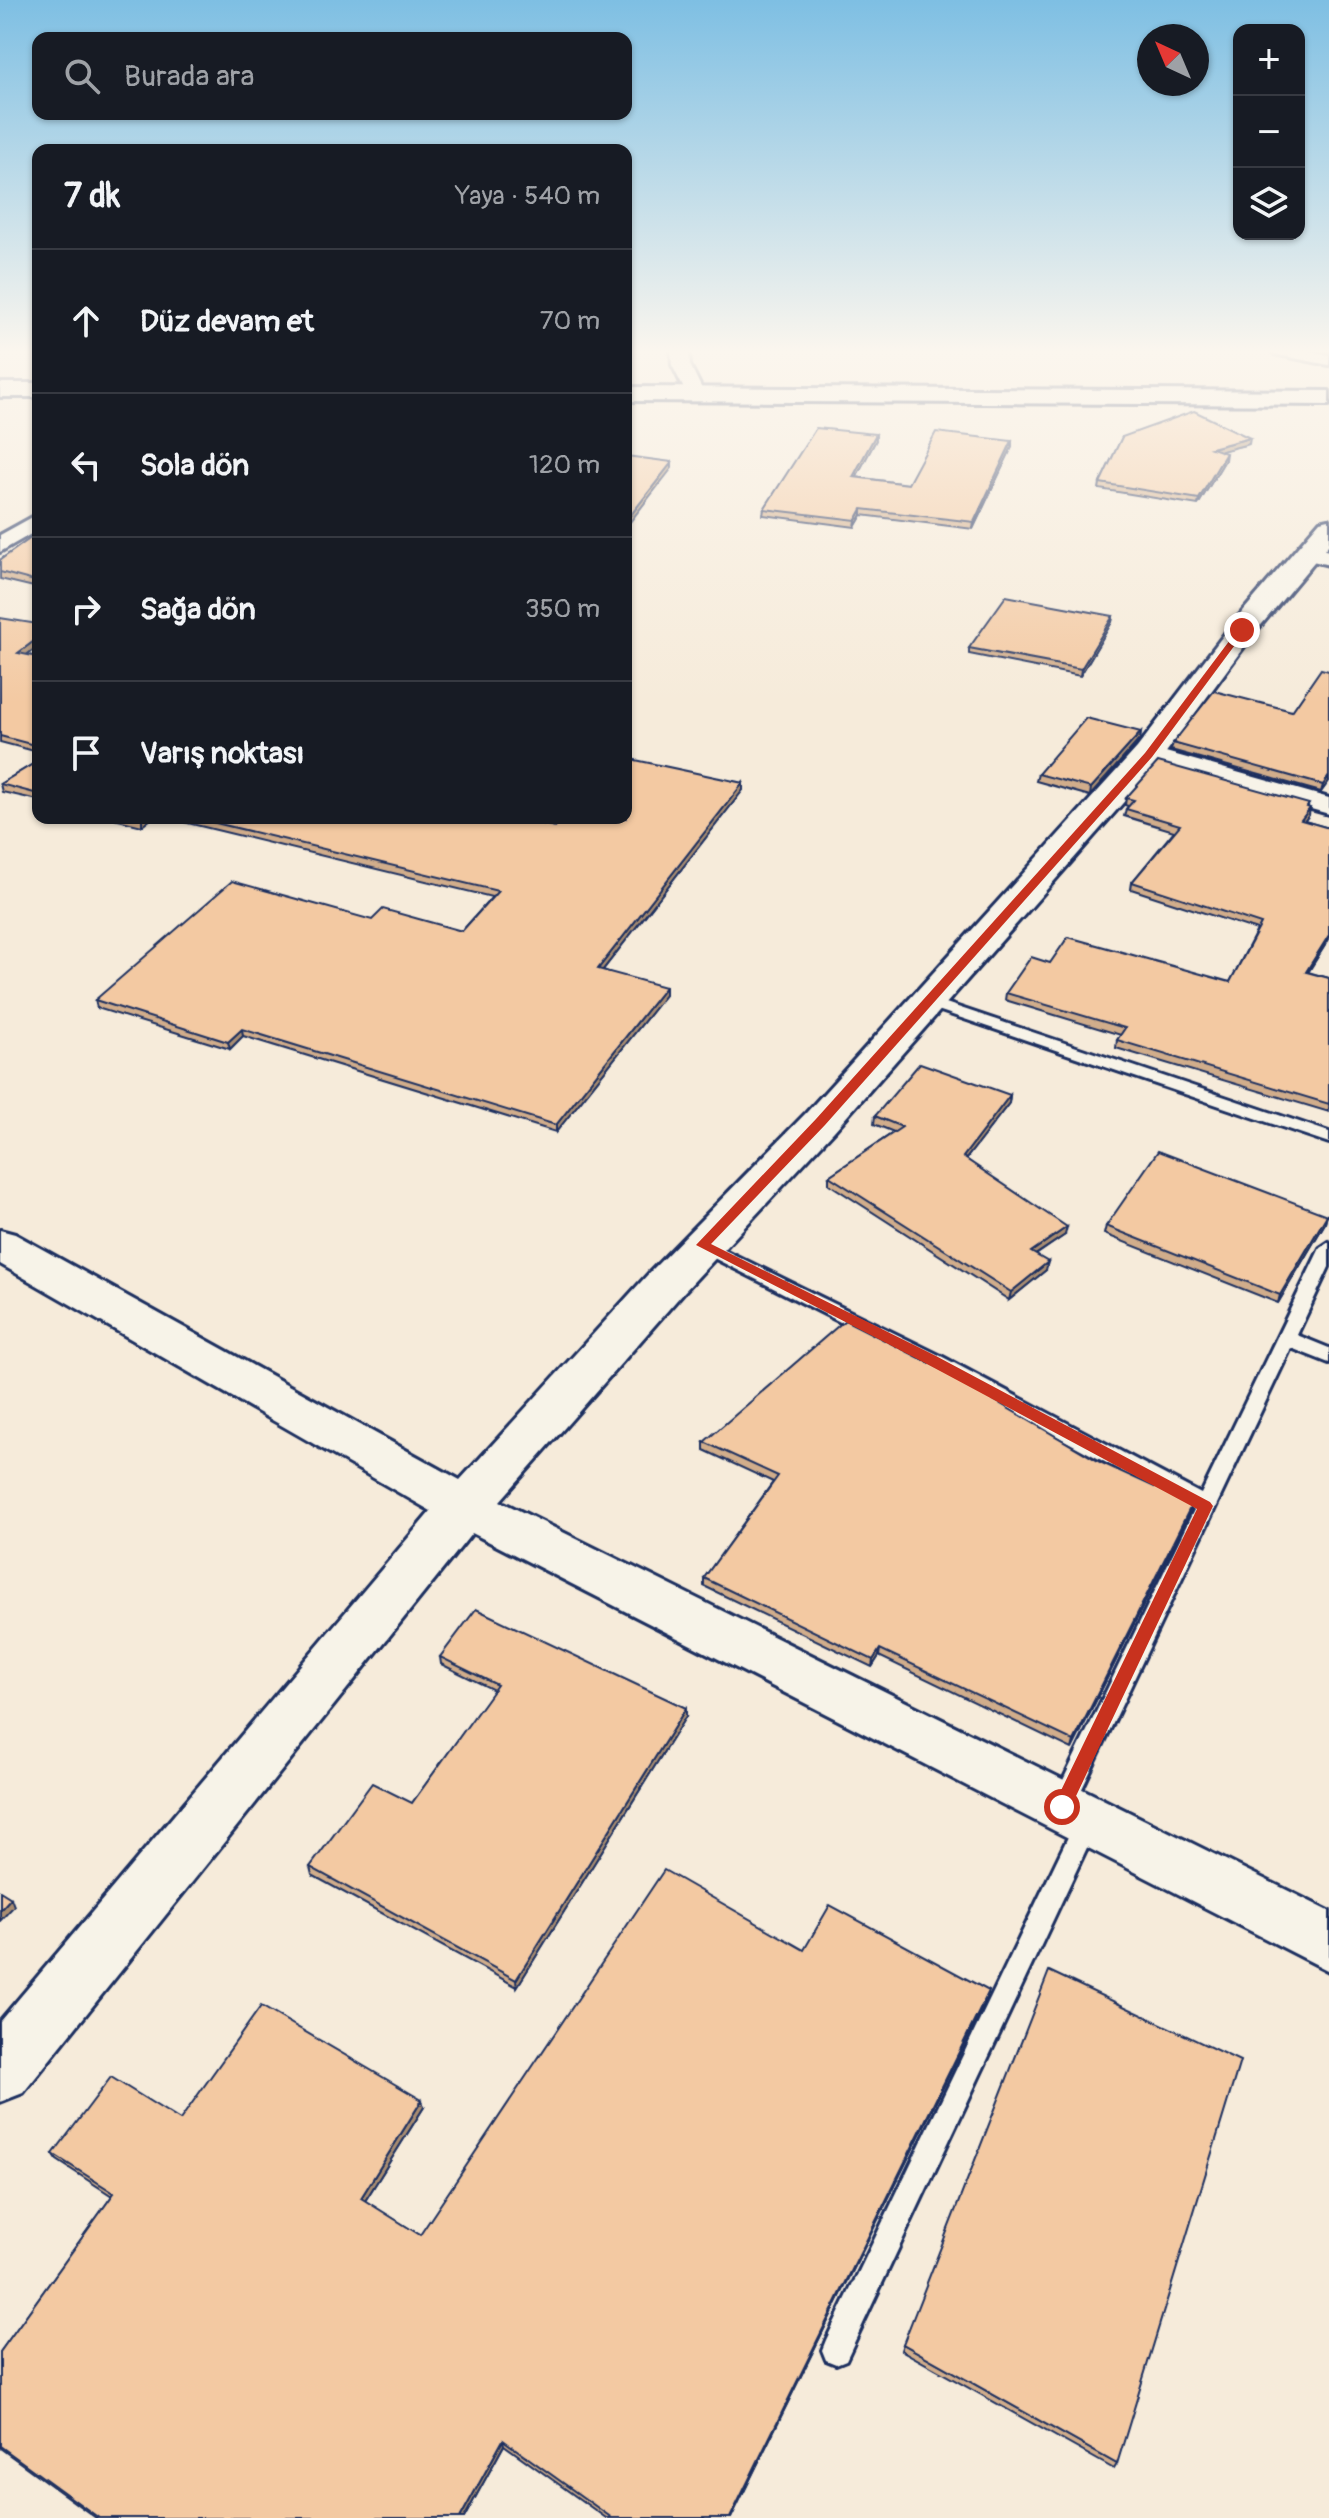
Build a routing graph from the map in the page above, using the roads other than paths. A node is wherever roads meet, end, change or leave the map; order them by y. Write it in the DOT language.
graph roads {
  1 [pos="32,524"];
  2 [pos="0,545"];
  3 [pos="1322,546"];
  4 [pos="1148,755"];
  5 [pos="1329,806"];
  6 [pos="928,1002"];
  7 [pos="1329,1138"];
  8 [pos="0,1245"];
  9 [pos="702,1245"];
  10 [pos="1329,1248"];
  11 [pos="1286,1338"];
  12 [pos="1329,1356"];
  13 [pos="1205,1506"];
  14 [pos="466,1507"];
  15 [pos="1074,1814"];
  16 [pos="1329,1942"];
  17 [pos="0,2070"];
  18 [pos="836,2350"];
  1 -- 2 [label="street"];
  3 -- 4 [label="street"];
  4 -- 5 [label="street"];
  4 -- 6 [label="street"];
  6 -- 7 [label="lane"];
  6 -- 9 [label="street"];
  8 -- 14 [label="street"];
  9 -- 13 [label="lane"];
  9 -- 14 [label="street"];
  10 -- 11 [label="lane"];
  11 -- 12 [label="lane"];
  11 -- 13 [label="lane"];
  13 -- 15 [label="lane"];
  14 -- 15 [label="street"];
  14 -- 17 [label="street"];
  15 -- 16 [label="street"];
  15 -- 18 [label="lane"];
}
